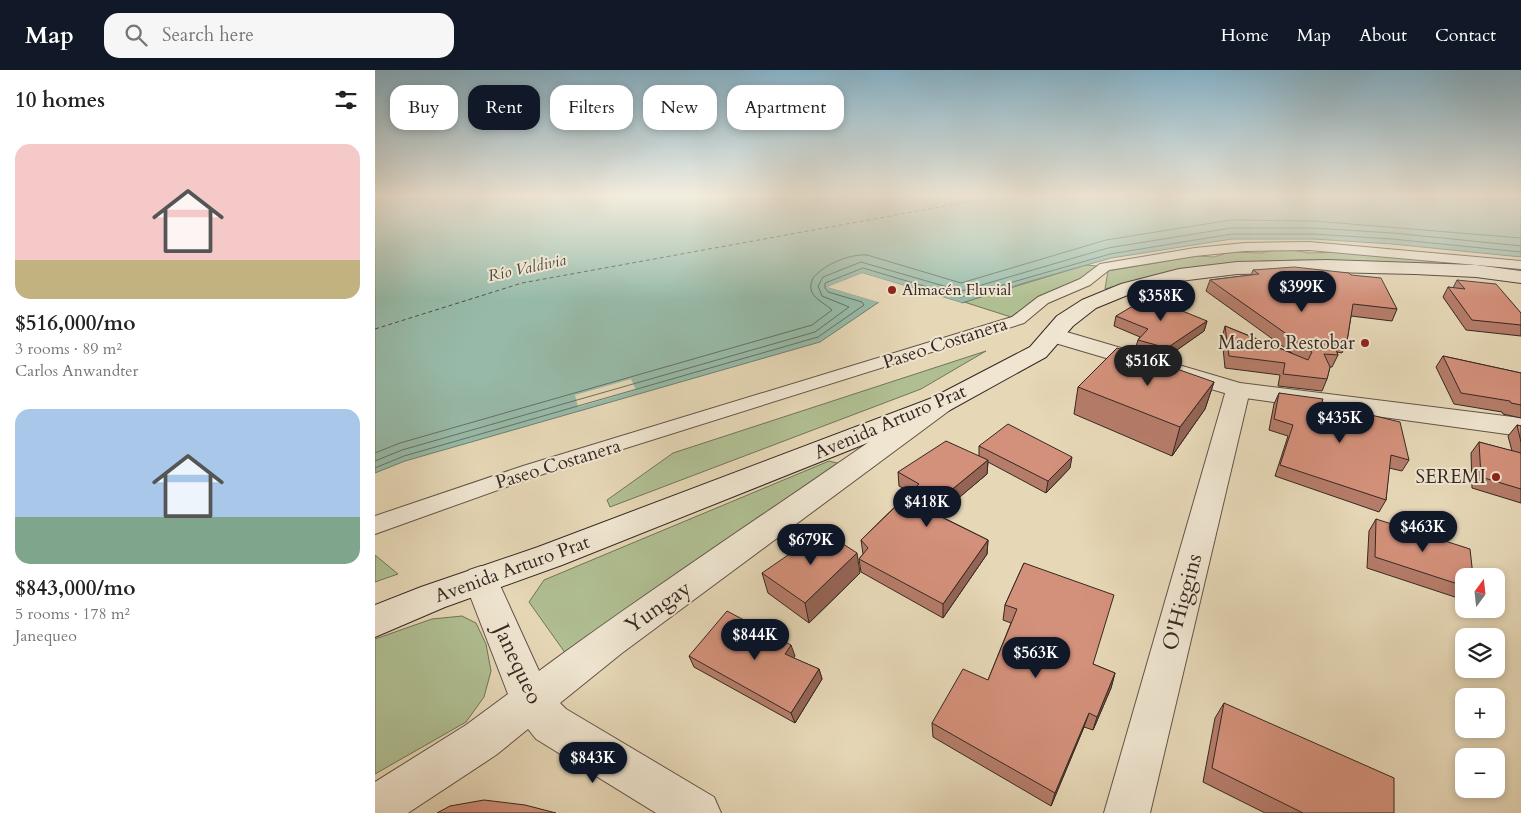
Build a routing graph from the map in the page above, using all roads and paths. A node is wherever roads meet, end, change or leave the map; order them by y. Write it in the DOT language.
graph roads {
  1 [pos="1521,265"];
  2 [pos="1521,277"];
  3 [pos="1053,335"];
  4 [pos="1238,390"];
  5 [pos="941,404"];
  6 [pos="1521,427"];
  7 [pos="375,525"];
  8 [pos="481,580"];
  9 [pos="375,621"];
  10 [pos="532,702"];
  11 [pos="375,808"];
  12 [pos="698,813"];
  13 [pos="1127,813"];
  1 -- 7 [label="street, Paseo Costanera"];
  2 -- 3 [label="street, Avenida Arturo Prat"];
  3 -- 4 [label="street"];
  3 -- 5 [label="street, Avenida Arturo Prat"];
  4 -- 6 [label="street"];
  4 -- 13 [label="street, O'Higgins"];
  5 -- 8 [label="street, Avenida Arturo Prat"];
  5 -- 10 [label="street, Yungay"];
  8 -- 9 [label="street, Avenida Arturo Prat"];
  8 -- 10 [label="street, Janequeo"];
  10 -- 11 [label="street, Yungay"];
  10 -- 12 [label="street, Janequeo"];
}
